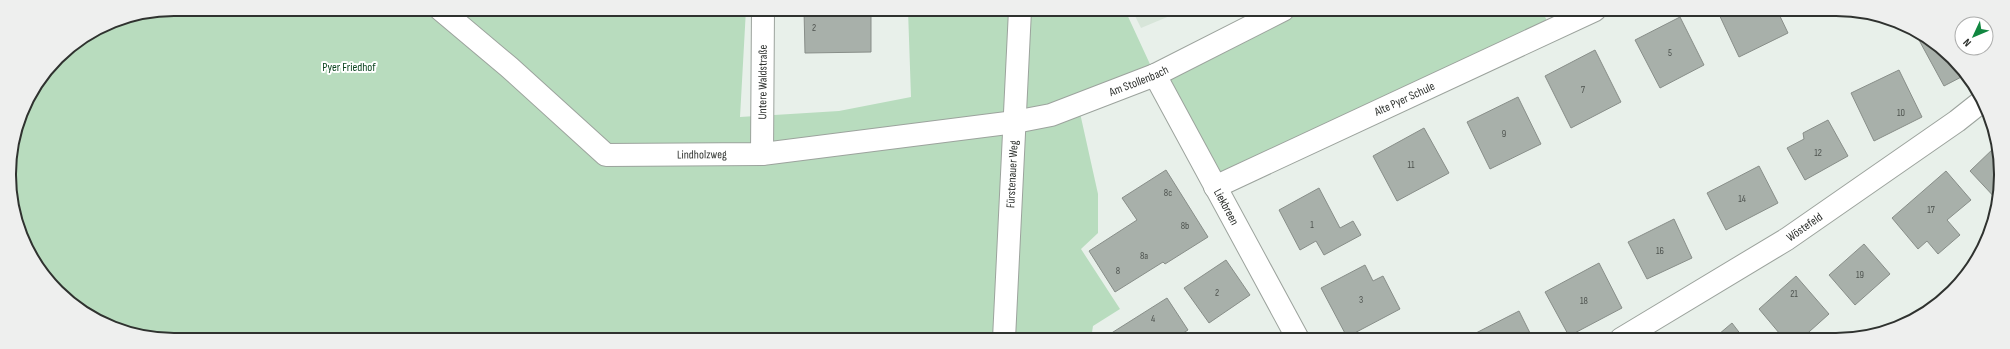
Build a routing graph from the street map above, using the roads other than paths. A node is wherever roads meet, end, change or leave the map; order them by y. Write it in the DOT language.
graph roads {
  1 [pos="448,16"];
  2 [pos="763,16"];
  3 [pos="1020,16"];
  4 [pos="1254,16"];
  5 [pos="1582,16"];
  6 [pos="1155,75"];
  7 [pos="1978,104"];
  8 [pos="1015,122"];
  9 [pos="762,154"];
  10 [pos="1215,187"];
  11 [pos="1004,333"];
  12 [pos="1295,333"];
  13 [pos="1632,333"];
  1 -- 9 [label="street, Lindholzweg"];
  2 -- 9 [label="street, Untere Waldstraße"];
  3 -- 8 [label="street, Fürstenauer Weg"];
  4 -- 6 [label="street, Am Stollenbach"];
  5 -- 10 [label="street, Alte Pyer Schule"];
  6 -- 8 [label="street, Am Stollenbach"];
  6 -- 10 [label="street, Liekbreen"];
  7 -- 13 [label="street, Wöstefeld"];
  8 -- 9 [label="street, Lindholzweg"];
  8 -- 11 [label="street, Fürstenauer Weg"];
  10 -- 12 [label="street, Liekbreen"];
}
